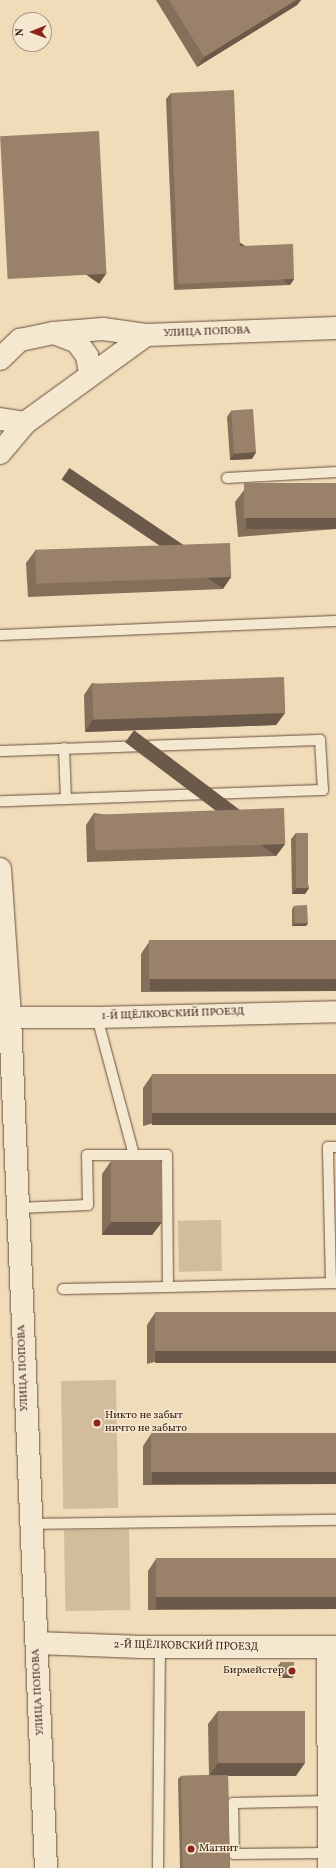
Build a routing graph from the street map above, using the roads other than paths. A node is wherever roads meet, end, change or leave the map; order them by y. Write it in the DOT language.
graph roads {
  1 [pos="336,328"];
  2 [pos="53,333"];
  3 [pos="146,335"];
  4 [pos="10,341"];
  5 [pos="0,359"];
  6 [pos="90,373"];
  7 [pos="0,419"];
  8 [pos="25,423"];
  9 [pos="0,453"];
  10 [pos="336,472"];
  11 [pos="228,478"];
  12 [pos="336,621"];
  13 [pos="0,635"];
  14 [pos="64,748"];
  15 [pos="0,751"];
  16 [pos="66,798"];
  17 [pos="0,801"];
  18 [pos="0,869"];
  19 [pos="336,1011"];
  20 [pos="10,1017"];
  21 [pos="97,1018"];
  22 [pos="336,1147"];
  23 [pos="134,1155"];
  24 [pos="18,1208"];
  25 [pos="334,1283"];
  26 [pos="168,1287"];
  27 [pos="63,1290"];
  28 [pos="336,1520"];
  29 [pos="31,1524"];
  30 [pos="36,1643"];
  31 [pos="331,1647"];
  32 [pos="160,1648"];
  33 [pos="330,1806"];
  34 [pos="330,1863"];
  35 [pos="46,1868"];
  36 [pos="158,1868"];
  1 -- 3 [label="street, УЛИЦА ПОПОВА"];
  2 -- 3 [label="street, УЛИЦА ПОПОВА"];
  2 -- 4 [label="street"];
  2 -- 6 [label="street"];
  3 -- 6 [label="street"];
  4 -- 5 [label="street"];
  6 -- 8 [label="street"];
  7 -- 8 [label="street"];
  8 -- 9 [label="street"];
  10 -- 11 [label="lane"];
  12 -- 13 [label="lane"];
  14 -- 15 [label="lane"];
  14 -- 16 [label="lane"];
  14 -- 16 [label="lane"];
  16 -- 17 [label="lane"];
  18 -- 20 [label="street, УЛИЦА ПОПОВА"];
  19 -- 21 [label="street, 1-Й ЩЁЛКОВСКИЙ ПРОЕЗД"];
  20 -- 21 [label="street, 1-Й ЩЁЛКОВСКИЙ ПРОЕЗД"];
  20 -- 24 [label="street, УЛИЦА ПОПОВА"];
  21 -- 23 [label="lane"];
  22 -- 25 [label="lane"];
  23 -- 24 [label="lane"];
  23 -- 26 [label="lane"];
  24 -- 29 [label="street, УЛИЦА ПОПОВА"];
  25 -- 26 [label="lane"];
  26 -- 27 [label="lane"];
  28 -- 29 [label="lane"];
  29 -- 30 [label="street, УЛИЦА ПОПОВА"];
  30 -- 32 [label="street, 2-Й ЩЁЛКОВСКИЙ ПРОЕЗД"];
  30 -- 35 [label="street, УЛИЦА ПОПОВА"];
  31 -- 32 [label="street, 2-Й ЩЁЛКОВСКИЙ ПРОЕЗД"];
  31 -- 33 [label="street"];
  32 -- 36 [label="lane"];
  33 -- 34 [label="street"];
  33 -- 34 [label="lane"];
}
